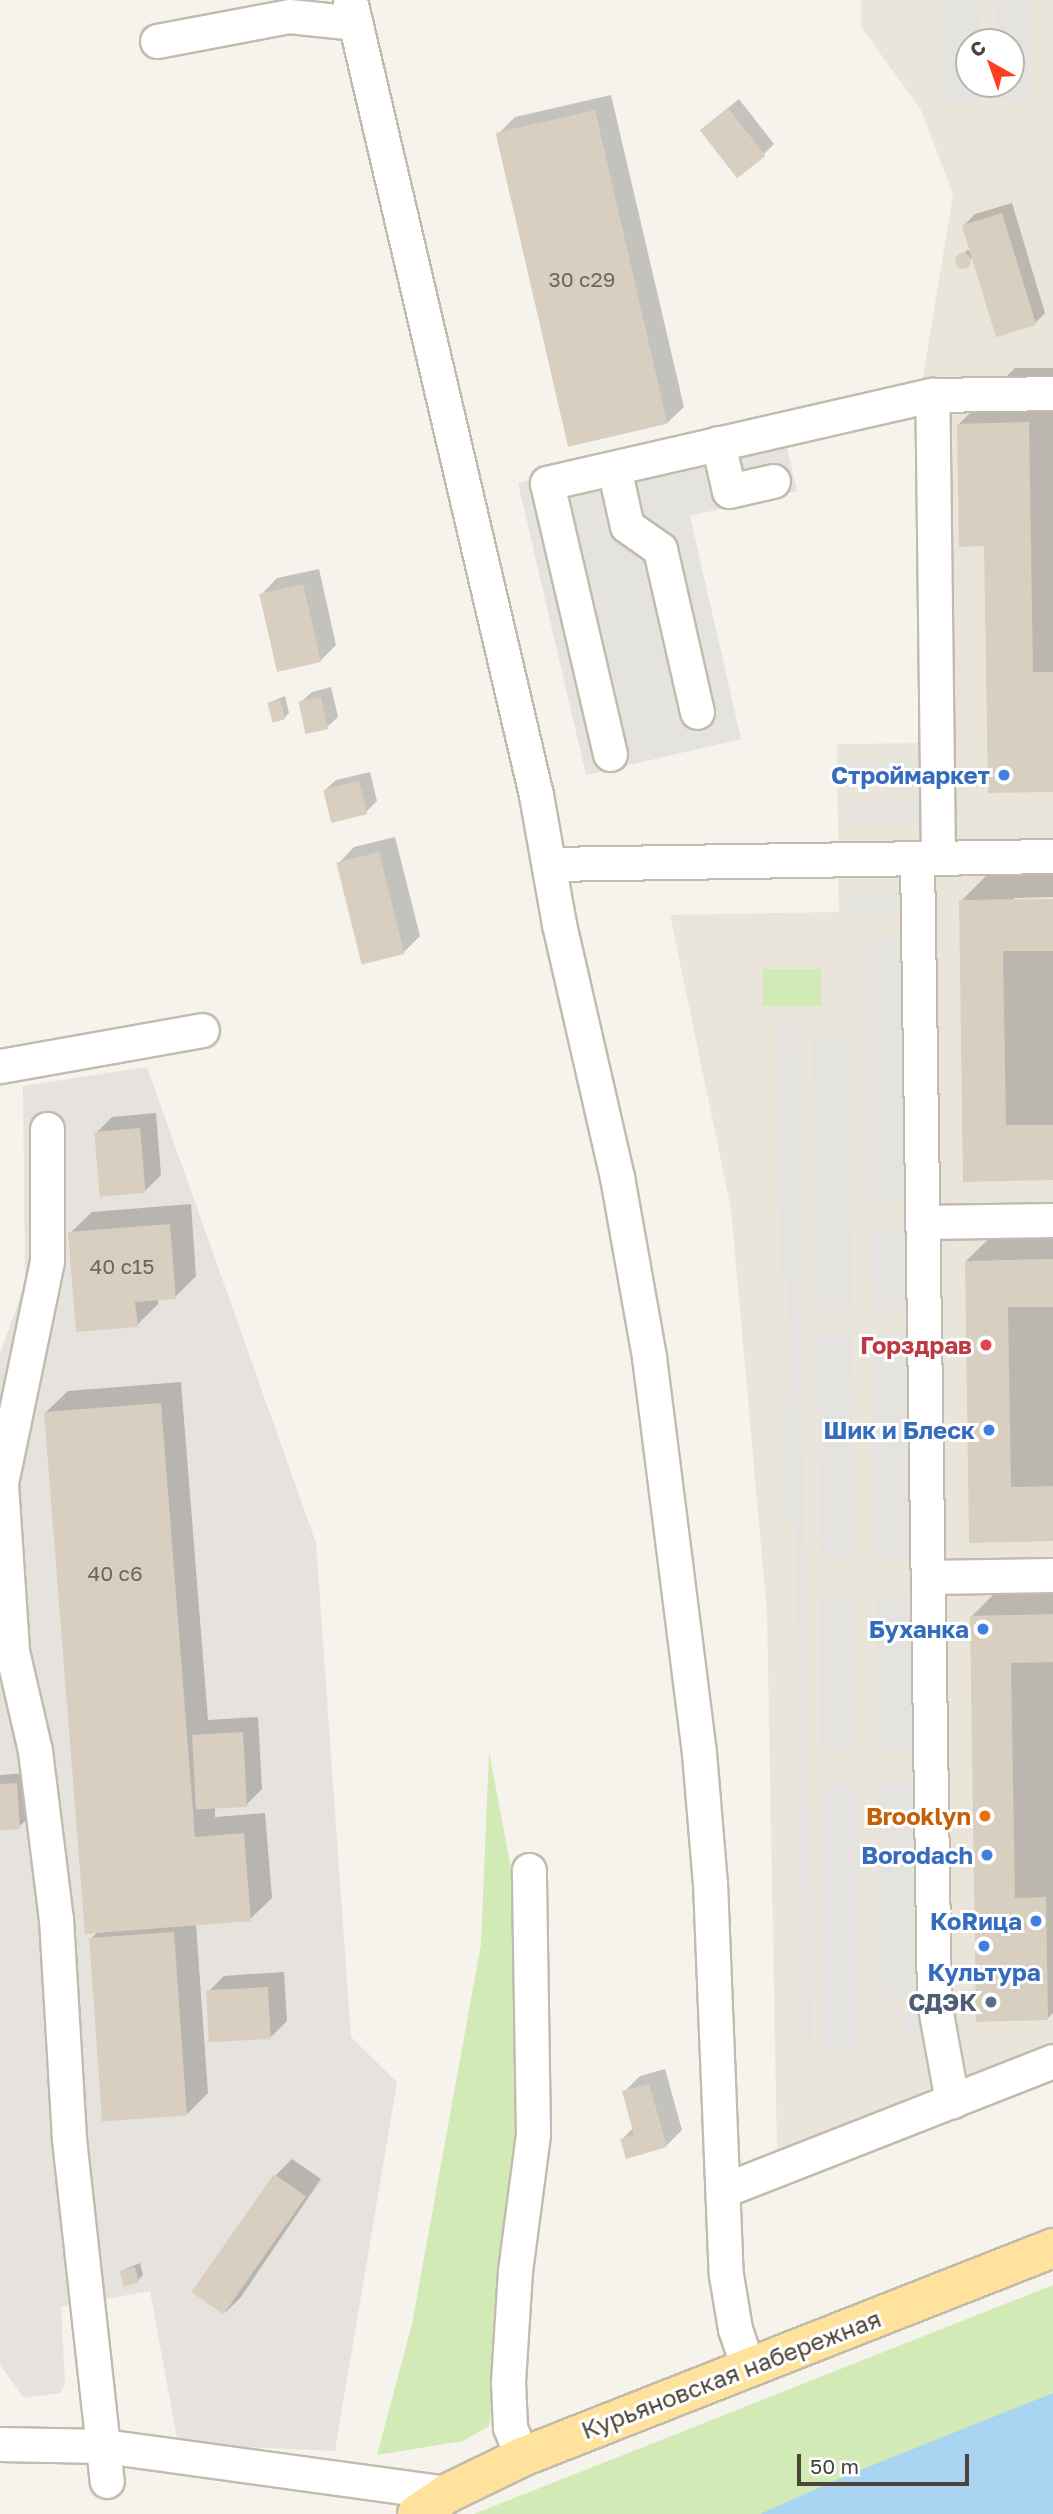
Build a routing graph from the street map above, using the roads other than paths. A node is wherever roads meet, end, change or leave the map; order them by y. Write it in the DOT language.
graph roads {
  1 [pos="353,12"];
  2 [pos="156,41"];
  3 [pos="1053,393"];
  4 [pos="932,395"];
  5 [pos="718,443"];
  6 [pos="614,468"];
  7 [pos="773,481"];
  8 [pos="698,712"];
  9 [pos="610,754"];
  10 [pos="1053,856"];
  11 [pos="928,858"];
  12 [pos="549,864"];
  13 [pos="202,1030"];
  14 [pos="0,1066"];
  15 [pos="47,1129"];
  16 [pos="1053,1220"];
  17 [pos="923,1222"];
  18 [pos="1053,1575"];
  19 [pos="928,1577"];
  20 [pos="529,1870"];
  21 [pos="1053,2061"];
  22 [pos="952,2101"];
  23 [pos="724,2190"];
  24 [pos="1053,2248"];
  25 [pos="748,2367"];
  26 [pos="0,2444"];
  27 [pos="104,2446"];
  28 [pos="522,2457"];
  29 [pos="107,2481"];
  30 [pos="432,2504"];
  1 -- 2 [label="street"];
  1 -- 12 [label="street"];
  3 -- 4 [label="street"];
  4 -- 5 [label="street"];
  4 -- 11 [label="street"];
  5 -- 6 [label="street"];
  5 -- 7 [label="street"];
  6 -- 8 [label="street"];
  6 -- 9 [label="street"];
  10 -- 11 [label="street"];
  11 -- 12 [label="street"];
  11 -- 17 [label="street"];
  12 -- 23 [label="street"];
  13 -- 14 [label="street"];
  15 -- 27 [label="street"];
  16 -- 17 [label="street"];
  17 -- 19 [label="street"];
  18 -- 19 [label="street"];
  19 -- 22 [label="street"];
  20 -- 28 [label="street"];
  21 -- 22 [label="street"];
  22 -- 23 [label="street"];
  23 -- 25 [label="street"];
  24 -- 25 [label="main road, Курьяновская набережная"];
  25 -- 28 [label="main road, Курьяновская набережная"];
  26 -- 27 [label="street"];
  27 -- 29 [label="street"];
  27 -- 30 [label="street"];
  28 -- 30 [label="main road, Курьяновская набережная"];
}
